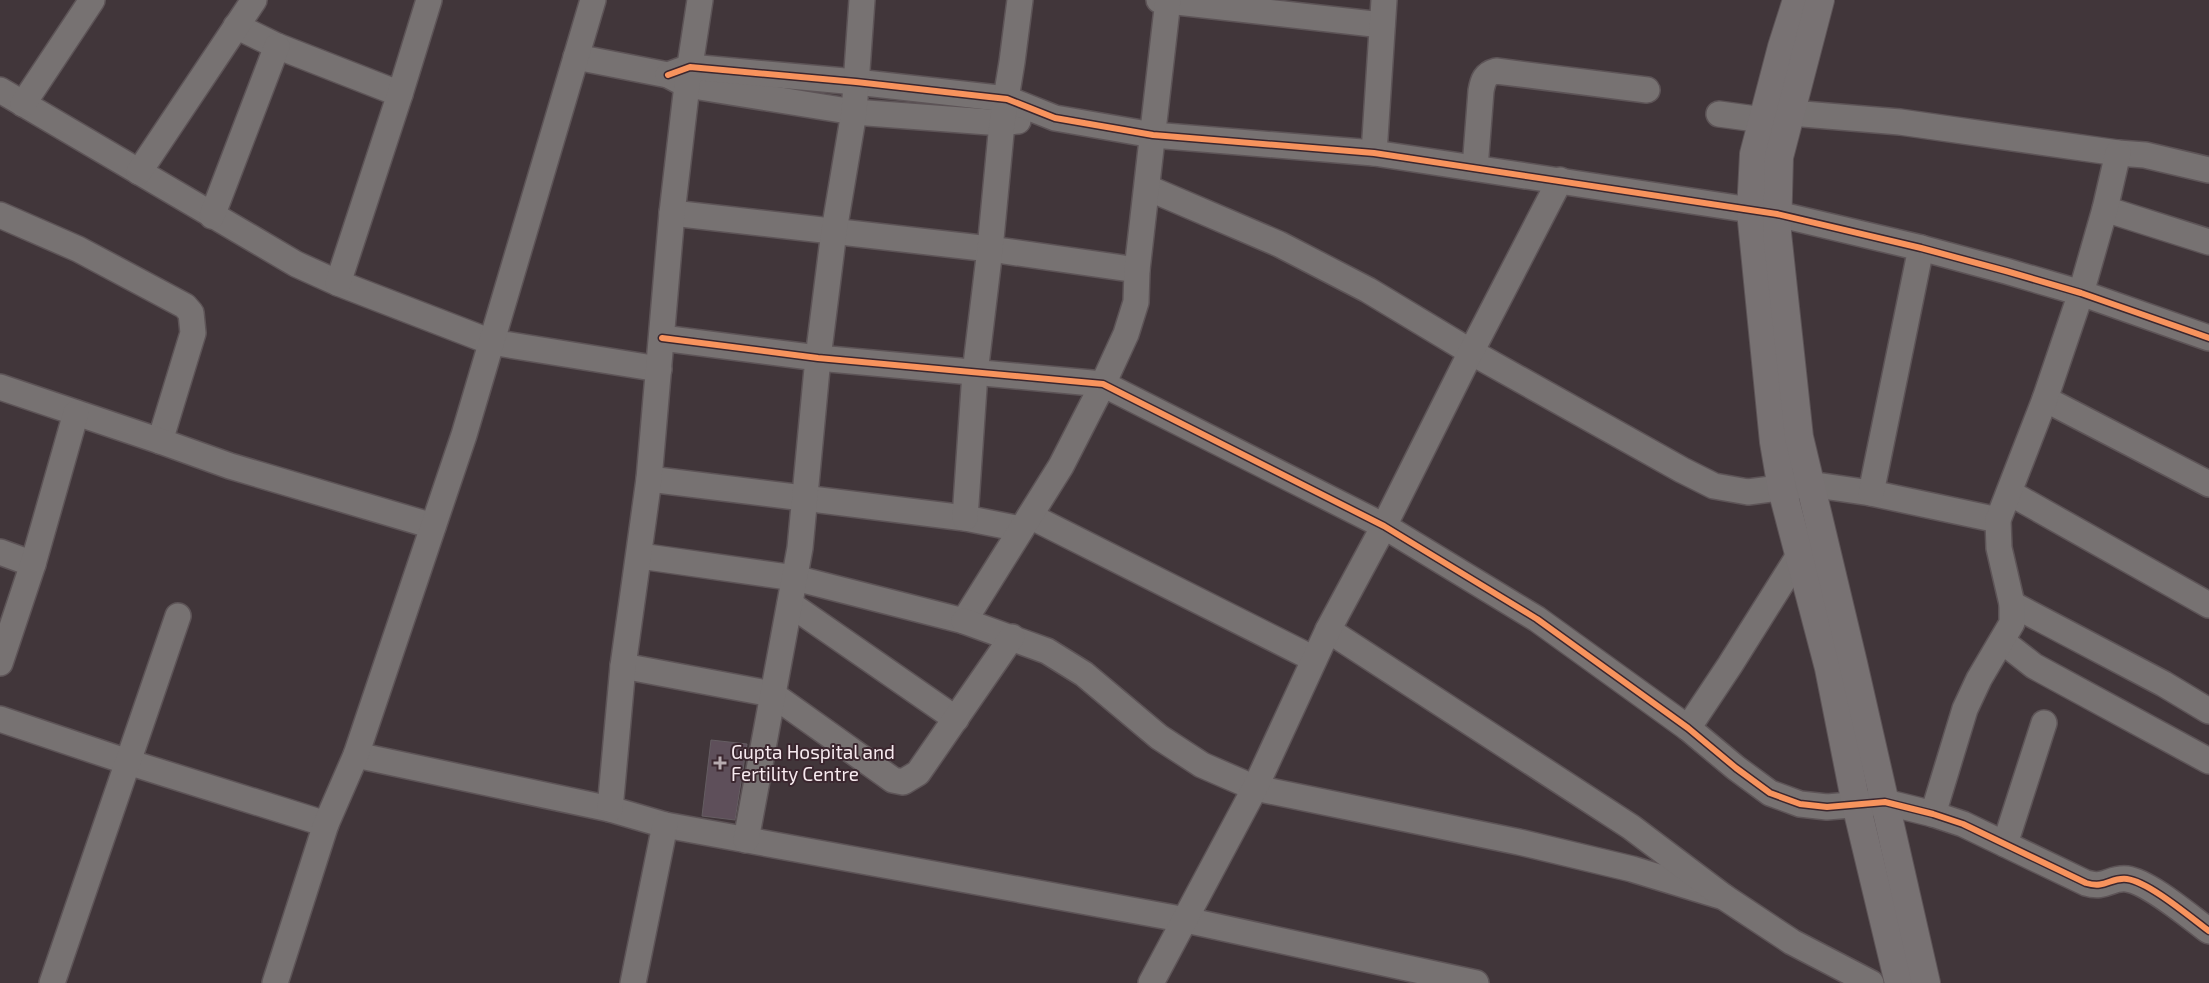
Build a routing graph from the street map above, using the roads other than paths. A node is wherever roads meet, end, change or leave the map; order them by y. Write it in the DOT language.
graph roads {
  1 [pos="92,0"];
  2 [pos="254,0"];
  3 [pos="428,0"];
  4 [pos="700,0"];
  5 [pos="862,0"];
  6 [pos="1020,0"];
  7 [pos="1165,0"];
  8 [pos="1384,0"];
  9 [pos="1797,0"];
  10 [pos="1820,0"];
  11 [pos="586,2"];
  12 [pos="1382,25"];
  13 [pos="236,26"];
  14 [pos="277,46"];
  15 [pos="576,57"];
  16 [pos="681,76"];
  17 [pos="856,82"];
  18 [pos="0,90"];
  19 [pos="1647,90"];
  20 [pos="400,94"];
  21 [pos="23,104"];
  22 [pos="1004,111"];
  23 [pos="854,112"];
  24 [pos="1791,113"];
  25 [pos="1719,114"];
  26 [pos="1763,120"];
  27 [pos="1152,135"];
  28 [pos="1374,153"];
  29 [pos="2118,153"];
  30 [pos="1475,168"];
  31 [pos="2209,170"];
  32 [pos="139,172"];
  33 [pos="1560,180"];
  34 [pos="1148,188"];
  35 [pos="2105,209"];
  36 [pos="1764,212"];
  37 [pos="672,213"];
  38 [pos="0,215"];
  39 [pos="212,216"];
  40 [pos="834,230"];
  41 [pos="2209,242"];
  42 [pos="1921,248"];
  43 [pos="990,249"];
  44 [pos="1138,270"];
  45 [pos="338,283"];
  46 [pos="2081,293"];
  47 [pos="662,338"];
  48 [pos="2209,338"];
  49 [pos="491,342"];
  50 [pos="1471,352"];
  51 [pos="818,358"];
  52 [pos="659,369"];
  53 [pos="975,373"];
  54 [pos="1103,384"];
  55 [pos="0,387"];
  56 [pos="2045,399"];
  57 [pos="76,413"];
  58 [pos="160,440"];
  59 [pos="649,478"];
  60 [pos="1809,484"];
  61 [pos="2209,484"];
  62 [pos="1782,489"];
  63 [pos="2010,493"];
  64 [pos="1871,494"];
  65 [pos="805,500"];
  66 [pos="965,518"];
  67 [pos="1998,520"];
  68 [pos="1025,523"];
  69 [pos="1820,525"];
  70 [pos="433,526"];
  71 [pos="1384,526"];
  72 [pos="0,552"];
  73 [pos="1799,554"];
  74 [pos="640,556"];
  75 [pos="33,564"];
  76 [pos="794,578"];
  77 [pos="790,604"];
  78 [pos="2012,604"];
  79 [pos="2209,605"];
  80 [pos="178,616"];
  81 [pos="964,621"];
  82 [pos="1328,630"];
  83 [pos="1012,637"];
  84 [pos="2002,641"];
  85 [pos="1314,659"];
  86 [pos="0,663"];
  87 [pos="623,666"];
  88 [pos="772,694"];
  89 [pos="2209,711"];
  90 [pos="0,719"];
  91 [pos="956,719"];
  92 [pos="2044,723"];
  93 [pos="1688,728"];
  94 [pos="356,755"];
  95 [pos="2209,761"];
  96 [pos="128,762"];
  97 [pos="1255,788"];
  98 [pos="1885,802"];
  99 [pos="1856,804"];
  100 [pos="610,809"];
  101 [pos="1933,814"];
  102 [pos="326,824"];
  103 [pos="665,825"];
  104 [pos="746,840"];
  105 [pos="2005,844"];
  106 [pos="1724,897"];
  107 [pos="1186,920"];
  108 [pos="2209,931"];
  109 [pos="52,983"];
  110 [pos="275,983"];
  111 [pos="632,983"];
  112 [pos="1151,983"];
  113 [pos="1476,983"];
  114 [pos="1871,983"];
  115 [pos="1899,983"];
  116 [pos="1926,983"];
  1 -- 21 [label="street"];
  2 -- 13 [label="street"];
  3 -- 20 [label="street"];
  4 -- 16 [label="street"];
  5 -- 17 [label="street"];
  6 -- 22 [label="street"];
  7 -- 12 [label="street"];
  7 -- 27 [label="street"];
  8 -- 12 [label="street"];
  9 -- 26 [label="main road"];
  10 -- 24 [label="main road"];
  11 -- 15 [label="street"];
  12 -- 28 [label="street"];
  13 -- 14 [label="street"];
  13 -- 32 [label="street"];
  14 -- 20 [label="street"];
  14 -- 39 [label="street"];
  15 -- 16 [label="street"];
  15 -- 49 [label="street"];
  16 -- 17 [label="street"];
  16 -- 23 [label="street"];
  16 -- 37 [label="street"];
  17 -- 22 [label="street"];
  17 -- 23 [label="street"];
  18 -- 21 [label="street"];
  19 -- 30 [label="street"];
  20 -- 45 [label="street"];
  21 -- 32 [label="street"];
  22 -- 23 [label="street"];
  22 -- 27 [label="street"];
  22 -- 43 [label="street"];
  23 -- 40 [label="street"];
  24 -- 29 [label="street"];
  24 -- 36 [label="main road"];
  25 -- 26 [label="street"];
  26 -- 36 [label="main road"];
  27 -- 28 [label="street"];
  27 -- 34 [label="street"];
  28 -- 30 [label="street"];
  29 -- 31 [label="street"];
  29 -- 35 [label="street"];
  30 -- 33 [label="street"];
  32 -- 39 [label="street"];
  33 -- 36 [label="street"];
  33 -- 50 [label="street"];
  34 -- 44 [label="street"];
  34 -- 50 [label="street"];
  35 -- 41 [label="street"];
  35 -- 46 [label="street"];
  36 -- 42 [label="street"];
  36 -- 60 [label="main road"];
  36 -- 62 [label="main road"];
  37 -- 40 [label="street"];
  37 -- 47 [label="street"];
  38 -- 58 [label="street"];
  39 -- 45 [label="street"];
  40 -- 43 [label="street"];
  40 -- 51 [label="street"];
  42 -- 46 [label="street"];
  42 -- 64 [label="street"];
  43 -- 44 [label="street"];
  43 -- 53 [label="street"];
  44 -- 54 [label="street"];
  45 -- 49 [label="street"];
  46 -- 48 [label="street"];
  46 -- 56 [label="street"];
  47 -- 51 [label="street"];
  47 -- 52 [label="street"];
  49 -- 52 [label="street"];
  49 -- 70 [label="street"];
  50 -- 62 [label="street"];
  50 -- 71 [label="street"];
  51 -- 53 [label="street"];
  51 -- 65 [label="street"];
  52 -- 59 [label="street"];
  53 -- 54 [label="street"];
  53 -- 66 [label="street"];
  54 -- 68 [label="street"];
  54 -- 71 [label="street"];
  55 -- 57 [label="street"];
  56 -- 61 [label="street"];
  56 -- 63 [label="street"];
  57 -- 58 [label="street"];
  57 -- 75 [label="street"];
  58 -- 70 [label="street"];
  59 -- 65 [label="street"];
  59 -- 74 [label="street"];
  60 -- 62 [label="street"];
  60 -- 64 [label="street"];
  60 -- 69 [label="main road"];
  62 -- 73 [label="main road"];
  63 -- 67 [label="street"];
  63 -- 79 [label="street"];
  64 -- 67 [label="street"];
  65 -- 66 [label="street"];
  65 -- 76 [label="street"];
  66 -- 68 [label="street"];
  67 -- 78 [label="street"];
  68 -- 81 [label="street"];
  68 -- 85 [label="street"];
  69 -- 73 [label="street"];
  69 -- 98 [label="main road"];
  70 -- 94 [label="street"];
  71 -- 82 [label="street"];
  71 -- 93 [label="street"];
  72 -- 75 [label="street"];
  73 -- 93 [label="street"];
  73 -- 99 [label="main road"];
  74 -- 76 [label="street"];
  74 -- 87 [label="street"];
  75 -- 86 [label="street"];
  76 -- 77 [label="street"];
  76 -- 81 [label="street"];
  77 -- 88 [label="street"];
  77 -- 91 [label="street"];
  78 -- 84 [label="street"];
  78 -- 89 [label="street"];
  80 -- 96 [label="street"];
  81 -- 83 [label="street"];
  82 -- 85 [label="street"];
  82 -- 106 [label="street"];
  83 -- 91 [label="street"];
  83 -- 97 [label="street"];
  84 -- 95 [label="street"];
  84 -- 101 [label="street"];
  85 -- 97 [label="street"];
  87 -- 88 [label="street"];
  87 -- 100 [label="street"];
  88 -- 91 [label="street"];
  88 -- 104 [label="street"];
  90 -- 96 [label="street"];
  92 -- 105 [label="street"];
  93 -- 99 [label="street"];
  94 -- 100 [label="street"];
  94 -- 102 [label="street"];
  96 -- 102 [label="street"];
  96 -- 109 [label="street"];
  97 -- 106 [label="street"];
  97 -- 107 [label="street"];
  98 -- 99 [label="street"];
  98 -- 101 [label="street"];
  98 -- 116 [label="main road"];
  99 -- 115 [label="main road"];
  100 -- 103 [label="street"];
  101 -- 105 [label="street"];
  102 -- 110 [label="street"];
  103 -- 104 [label="street"];
  103 -- 111 [label="street"];
  104 -- 107 [label="street"];
  105 -- 108 [label="street"];
  106 -- 114 [label="street"];
  107 -- 112 [label="street"];
  107 -- 113 [label="street"];
}
